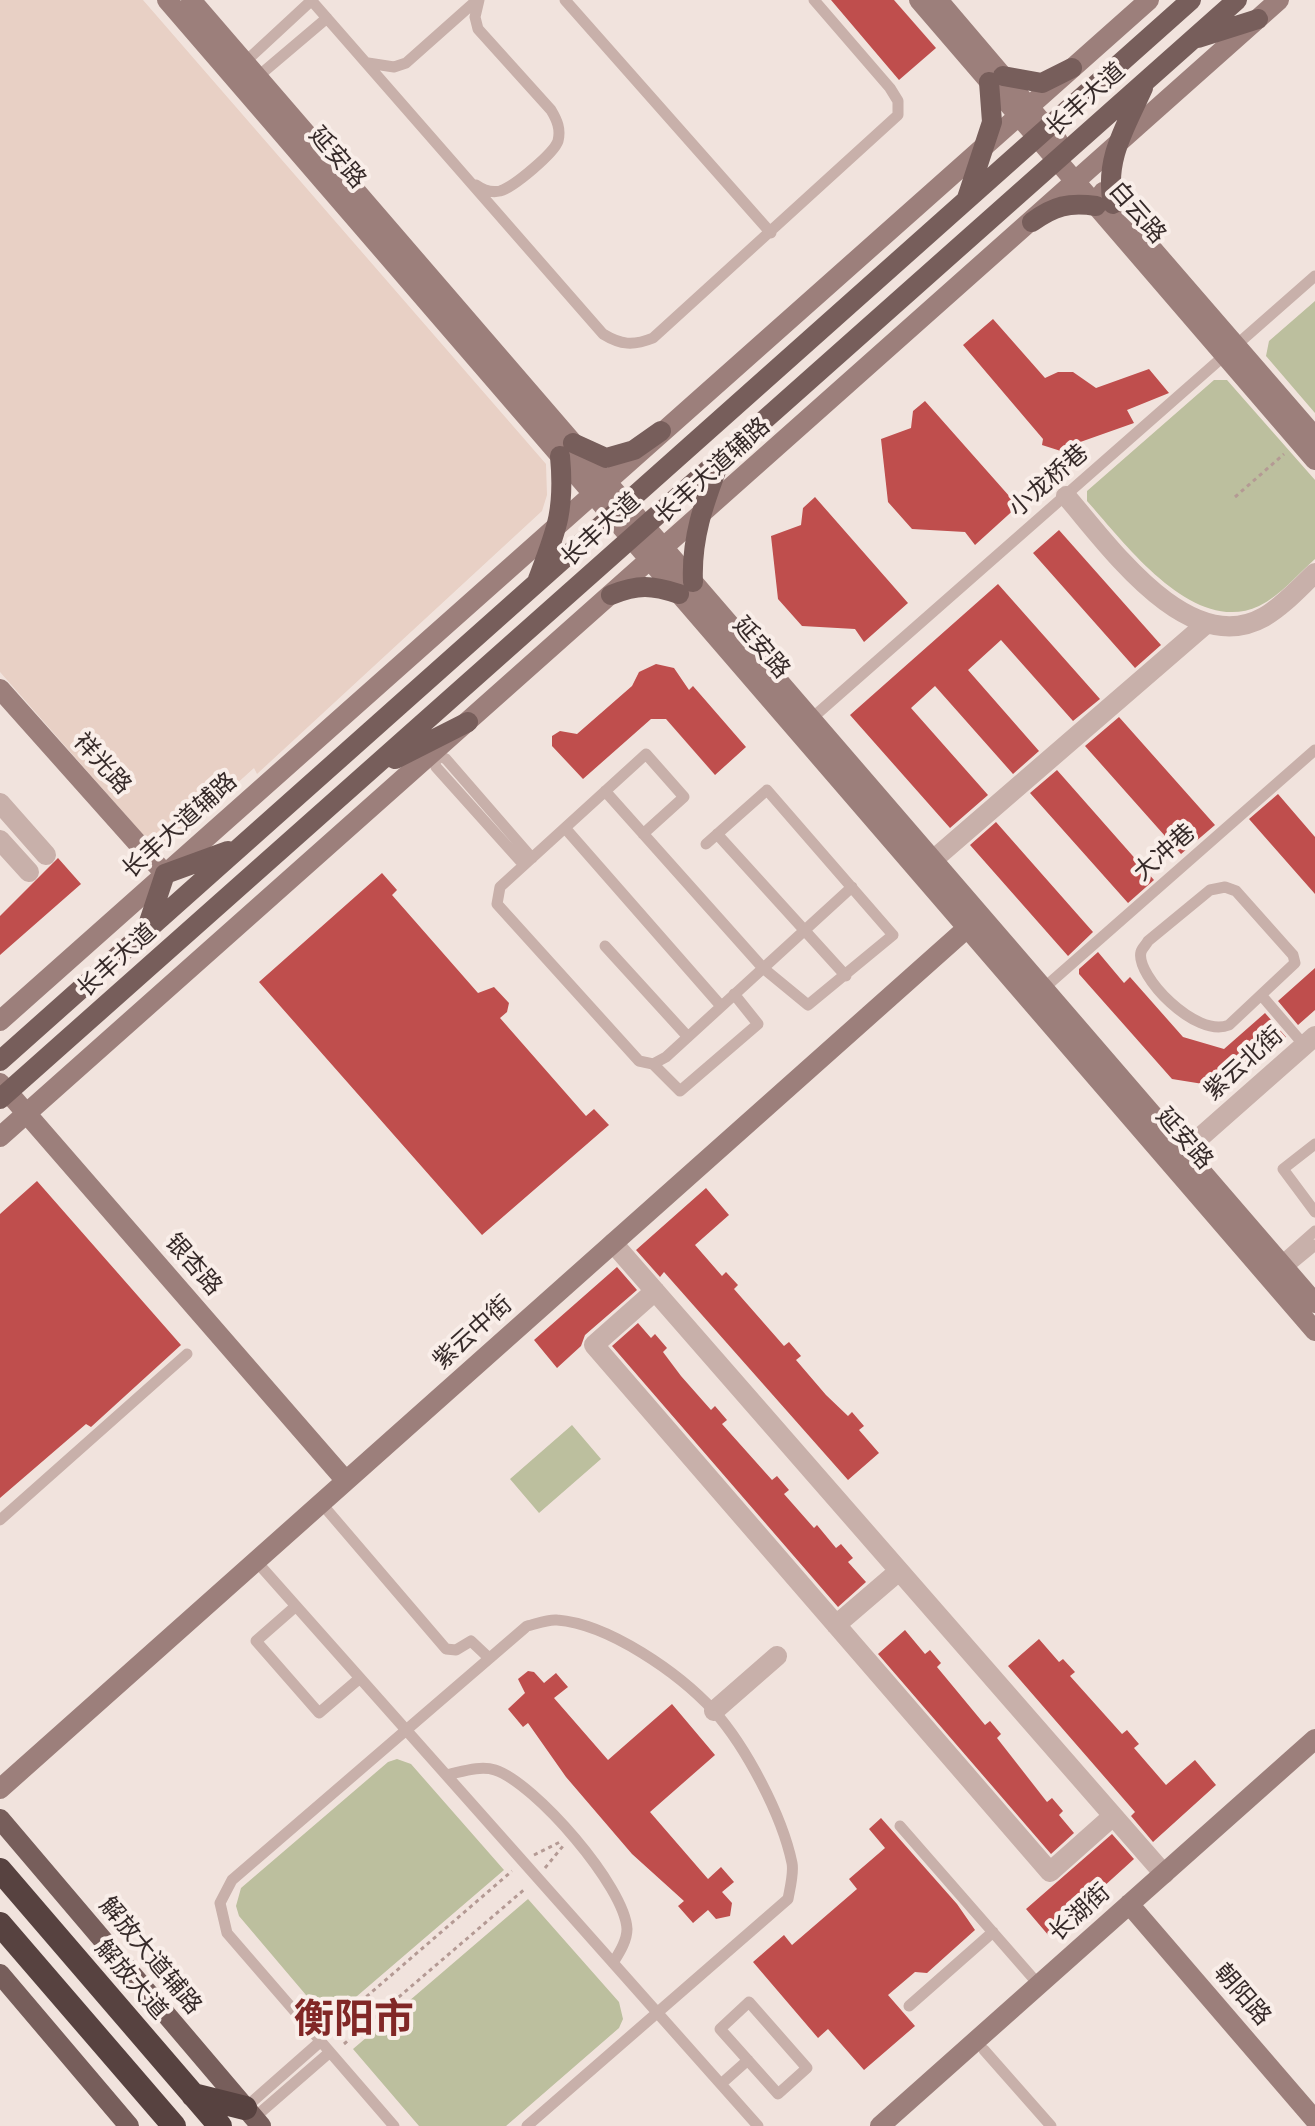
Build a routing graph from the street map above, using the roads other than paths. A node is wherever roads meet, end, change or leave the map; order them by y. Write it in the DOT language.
graph roads {
  1 [pos="167,0"];
  2 [pos="191,0"];
  3 [pos="311,0"];
  4 [pos="478,0"];
  5 [pos="565,0"];
  6 [pos="814,0"];
  7 [pos="919,0"];
  8 [pos="938,0"];
  9 [pos="1149,0"];
  10 [pos="1191,0"];
  11 [pos="1237,0"];
  12 [pos="1279,0"];
  13 [pos="327,18"];
  14 [pos="1258,19"];
  15 [pos="1191,41"];
  16 [pos="364,61"];
  17 [pos="244,62"];
  18 [pos="1072,68"];
  19 [pos="259,79"];
  20 [pos="996,79"];
  21 [pos="238,82"];
  22 [pos="1145,82"];
  23 [pos="1024,111"];
  24 [pos="1042,132"];
  25 [pos="987,143"];
  26 [pos="1117,145"];
  27 [pos="1062,156"];
  28 [pos="1081,177"];
  29 [pos="472,183"];
  30 [pos="967,199"];
  31 [pos="1105,205"];
  32 [pos="1032,222"];
  33 [pos="771,233"];
  34 [pos="1315,276"];
  35 [pos="1230,350"];
  36 [pos="661,431"];
  37 [pos="1315,437"];
  38 [pos="566,449"];
  39 [pos="721,459"];
  40 [pos="1315,460"];
  41 [pos="599,486"];
  42 [pos="1066,496"];
  43 [pos="619,510"];
  44 [pos="697,520"];
  45 [pos="560,521"];
  46 [pos="638,532"];
  47 [pos="658,555"];
  48 [pos="1315,573"];
  49 [pos="537,582"];
  50 [pos="686,588"];
  51 [pos="611,595"];
  52 [pos="1206,624"];
  53 [pos="0,689"];
  54 [pos="394,709"];
  55 [pos="811,719"];
  56 [pos="424,743"];
  57 [pos="1315,750"];
  58 [pos="605,791"];
  59 [pos="0,803"];
  60 [pos="565,828"];
  61 [pos="643,834"];
  62 [pos="717,834"];
  63 [pos="0,840"];
  64 [pos="706,844"];
  65 [pos="239,847"];
  66 [pos="46,855"];
  67 [pos="933,860"];
  68 [pos="528,862"];
  69 [pos="29,872"];
  70 [pos="165,874"];
  71 [pos="852,887"];
  72 [pos="974,922"];
  73 [pos="146,930"];
  74 [pos="804,930"];
  75 [pos="605,946"];
  76 [pos="763,968"];
  77 [pos="846,976"];
  78 [pos="1044,988"];
  79 [pos="734,994"];
  80 [pos="1262,996"];
  81 [pos="721,1006"];
  82 [pos="0,1021"];
  83 [pos="688,1037"];
  84 [pos="1310,1041"];
  85 [pos="0,1061"];
  86 [pos="653,1064"];
  87 [pos="3,1092"];
  88 [pos="27,1113"];
  89 [pos="0,1137"];
  90 [pos="1315,1144"];
  91 [pos="1178,1158"];
  92 [pos="1315,1212"];
  93 [pos="1315,1231"];
  94 [pos="613,1243"];
  95 [pos="1315,1245"];
  96 [pos="1283,1265"];
  97 [pos="655,1291"];
  98 [pos="1315,1303"];
  99 [pos="1315,1331"];
  100 [pos="187,1354"];
  101 [pos="346,1481"];
  102 [pos="321,1503"];
  103 [pos="0,1520"];
  104 [pos="256,1561"];
  105 [pos="899,1571"];
  106 [pos="296,1606"];
  107 [pos="836,1625"];
  108 [pos="777,1656"];
  109 [pos="489,1658"];
  110 [pos="360,1678"];
  111 [pos="714,1711"];
  112 [pos="406,1730"];
  113 [pos="1315,1739"];
  114 [pos="1315,1756"];
  115 [pos="446,1775"];
  116 [pos="0,1789"];
  117 [pos="1113,1816"];
  118 [pos="0,1819"];
  119 [pos="900,1826"];
  120 [pos="0,1870"];
  121 [pos="1164,1874"];
  122 [pos="1134,1909"];
  123 [pos="0,1924"];
  124 [pos="993,1932"];
  125 [pos="613,1963"];
  126 [pos="0,1974"];
  127 [pos="1039,1985"];
  128 [pos="909,2006"];
  129 [pos="657,2012"];
  130 [pos="319,2040"];
  131 [pos="984,2050"];
  132 [pos="331,2054"];
  133 [pos="748,2060"];
  134 [pos="721,2084"];
  135 [pos="193,2095"];
  136 [pos="254,2120"];
  137 [pos="1315,2120"];
  138 [pos="129,2126"];
  139 [pos="174,2126"];
  140 [pos="220,2126"];
  141 [pos="394,2126"];
  142 [pos="527,2126"];
  143 [pos="758,2126"];
  144 [pos="880,2126"];
  145 [pos="899,2126"];
  146 [pos="1051,2126"];
  1 -- 21 [label="main road, 延安路"];
  2 -- 17 [label="main road, 延安路"];
  3 -- 13 [label="lane"];
  3 -- 17 [label="lane"];
  4 -- 16 [label="lane"];
  4 -- 29 [label="lane"];
  5 -- 33 [label="lane"];
  6 -- 33 [label="lane"];
  7 -- 20 [label="main road, 白云路"];
  8 -- 20 [label="main road, 白云路"];
  9 -- 18 [label="main road, 长丰大道辅路"];
  10 -- 24 [label="main road, 长丰大道"];
  11 -- 15 [label="main road, 长丰大道"];
  12 -- 14 [label="main road, 长丰大道辅路"];
  13 -- 16 [label="lane"];
  13 -- 19 [label="lane"];
  14 -- 15 [label="main road"];
  14 -- 26 [label="main road, 长丰大道辅路"];
  15 -- 22 [label="main road, 长丰大道"];
  16 -- 29 [label="lane"];
  17 -- 19 [label="main road, 延安路"];
  17 -- 21 [label="lane"];
  18 -- 20 [label="main road"];
  18 -- 23 [label="main road, 长丰大道辅路"];
  19 -- 21 [label="lane"];
  19 -- 38 [label="main road, 延安路"];
  20 -- 23 [label="main road, 白云路"];
  20 -- 25 [label="main road"];
  21 -- 38 [label="main road, 延安路"];
  22 -- 26 [label="main road"];
  22 -- 27 [label="main road, 长丰大道"];
  23 -- 24 [label="main road, 白云路"];
  23 -- 25 [label="main road, 长丰大道辅路"];
  24 -- 27 [label="main road, 白云路"];
  24 -- 30 [label="main road, 长丰大道"];
  25 -- 30 [label="main road"];
  25 -- 36 [label="main road, 长丰大道辅路"];
  26 -- 28 [label="main road, 长丰大道辅路"];
  26 -- 31 [label="main road"];
  27 -- 28 [label="main road, 白云路"];
  27 -- 39 [label="main road, 长丰大道"];
  28 -- 31 [label="main road, 白云路"];
  28 -- 32 [label="main road, 长丰大道辅路"];
  29 -- 33 [label="lane"];
  30 -- 43 [label="main road, 长丰大道"];
  31 -- 32 [label="main road"];
  31 -- 35 [label="main road, 白云路"];
  32 -- 44 [label="main road, 长丰大道辅路"];
  34 -- 35 [label="lane, 小龙桥巷"];
  35 -- 37 [label="main road, 白云路"];
  35 -- 40 [label="main road, 白云路"];
  35 -- 42 [label="lane, 小龙桥巷"];
  36 -- 38 [label="main road"];
  36 -- 41 [label="main road, 长丰大道辅路"];
  38 -- 41 [label="main road, 延安路"];
  38 -- 45 [label="main road"];
  39 -- 44 [label="main road"];
  39 -- 46 [label="main road, 长丰大道"];
  41 -- 43 [label="main road, 延安路"];
  41 -- 45 [label="main road, 长丰大道辅路"];
  42 -- 52 [label="street"];
  42 -- 55 [label="lane, 小龙桥巷"];
  43 -- 46 [label="main road, 延安路"];
  43 -- 49 [label="main road, 长丰大道"];
  44 -- 47 [label="main road, 长丰大道辅路"];
  44 -- 50 [label="main road"];
  45 -- 49 [label="main road"];
  45 -- 70 [label="main road, 长丰大道辅路"];
  46 -- 47 [label="main road, 延安路"];
  46 -- 56 [label="main road, 长丰大道"];
  47 -- 50 [label="main road, 延安路"];
  47 -- 51 [label="main road, 长丰大道辅路"];
  48 -- 52 [label="street"];
  49 -- 54 [label="main road, 长丰大道"];
  50 -- 51 [label="main road"];
  50 -- 55 [label="main road, 延安路"];
  50 -- 72 [label="main road, 延安路"];
  51 -- 56 [label="main road, 长丰大道辅路"];
  52 -- 67 [label="street"];
  53 -- 70 [label="main road, 祥光路"];
  54 -- 56 [label="main road"];
  54 -- 65 [label="main road, 长丰大道"];
  55 -- 67 [label="main road, 延安路"];
  56 -- 68 [label="lane"];
  56 -- 87 [label="main road, 长丰大道"];
  56 -- 88 [label="main road"];
  57 -- 78 [label="lane, 大冲巷"];
  58 -- 60 [label="lane"];
  58 -- 61 [label="lane"];
  58 -- 61 [label="lane"];
  59 -- 66 [label="street"];
  60 -- 68 [label="lane"];
  60 -- 81 [label="lane"];
  61 -- 76 [label="lane"];
  62 -- 64 [label="lane"];
  62 -- 71 [label="lane"];
  62 -- 74 [label="lane"];
  63 -- 69 [label="street"];
  65 -- 70 [label="main road"];
  65 -- 73 [label="main road, 长丰大道"];
  67 -- 72 [label="main road, 延安路"];
  68 -- 86 [label="lane"];
  70 -- 73 [label="main road"];
  70 -- 82 [label="main road, 长丰大道辅路"];
  71 -- 74 [label="lane"];
  71 -- 77 [label="lane"];
  72 -- 78 [label="main road, 延安路"];
  72 -- 91 [label="main road, 延安路"];
  72 -- 94 [label="main road, 紫云中街"];
  73 -- 85 [label="main road, 长丰大道"];
  74 -- 76 [label="lane"];
  74 -- 77 [label="lane"];
  75 -- 83 [label="lane"];
  76 -- 77 [label="lane"];
  76 -- 79 [label="lane"];
  78 -- 91 [label="main road, 延安路"];
  79 -- 81 [label="lane"];
  79 -- 86 [label="lane"];
  80 -- 80 [label="lane"];
  80 -- 84 [label="lane"];
  81 -- 83 [label="lane"];
  83 -- 86 [label="lane"];
  84 -- 91 [label="street, 紫云北街"];
  87 -- 88 [label="main road, 银杏路"];
  88 -- 89 [label="main road"];
  88 -- 101 [label="main road, 银杏路"];
  90 -- 92 [label="lane"];
  91 -- 96 [label="main road, 延安路"];
  91 -- 99 [label="main road, 延安路"];
  93 -- 96 [label="lane"];
  94 -- 97 [label="street"];
  94 -- 101 [label="main road, 紫云中街"];
  95 -- 96 [label="lane"];
  96 -- 98 [label="main road, 延安路"];
  97 -- 105 [label="street"];
  97 -- 107 [label="street"];
  100 -- 103 [label="lane"];
  101 -- 102 [label="main road, 紫云中街"];
  102 -- 104 [label="main road, 紫云中街"];
  102 -- 109 [label="lane"];
  104 -- 106 [label="lane"];
  104 -- 116 [label="main road, 紫云中街"];
  105 -- 107 [label="street"];
  105 -- 117 [label="street"];
  106 -- 110 [label="lane"];
  106 -- 110 [label="lane"];
  107 -- 117 [label="street"];
  108 -- 111 [label="street"];
  109 -- 111 [label="lane"];
  109 -- 112 [label="lane"];
  110 -- 112 [label="lane"];
  111 -- 129 [label="lane"];
  112 -- 115 [label="lane"];
  112 -- 130 [label="lane"];
  113 -- 121 [label="main road, 长湖街"];
  114 -- 122 [label="main road, 长湖街"];
  115 -- 125 [label="lane"];
  115 -- 125 [label="lane"];
  117 -- 121 [label="street"];
  118 -- 136 [label="main road, 解放大道辅路"];
  119 -- 124 [label="lane"];
  120 -- 135 [label="highway, 解放大道"];
  121 -- 122 [label="main road, 长湖街"];
  122 -- 127 [label="main road, 长湖街"];
  122 -- 131 [label="main road, 长湖街"];
  122 -- 137 [label="main road, 朝阳路"];
  123 -- 139 [label="highway"];
  124 -- 127 [label="lane"];
  124 -- 128 [label="lane"];
  125 -- 129 [label="lane"];
  126 -- 138 [label="main road"];
  127 -- 144 [label="main road, 长湖街"];
  129 -- 134 [label="lane"];
  129 -- 142 [label="lane"];
  130 -- 132 [label="lane"];
  130 -- 136 [label="lane"];
  131 -- 145 [label="main road, 长湖街"];
  131 -- 146 [label="lane"];
  132 -- 136 [label="lane"];
  132 -- 141 [label="lane"];
  133 -- 133 [label="lane"];
  133 -- 134 [label="lane"];
  134 -- 143 [label="lane"];
  135 -- 136 [label="highway"];
  135 -- 140 [label="highway, 解放大道"];
}
